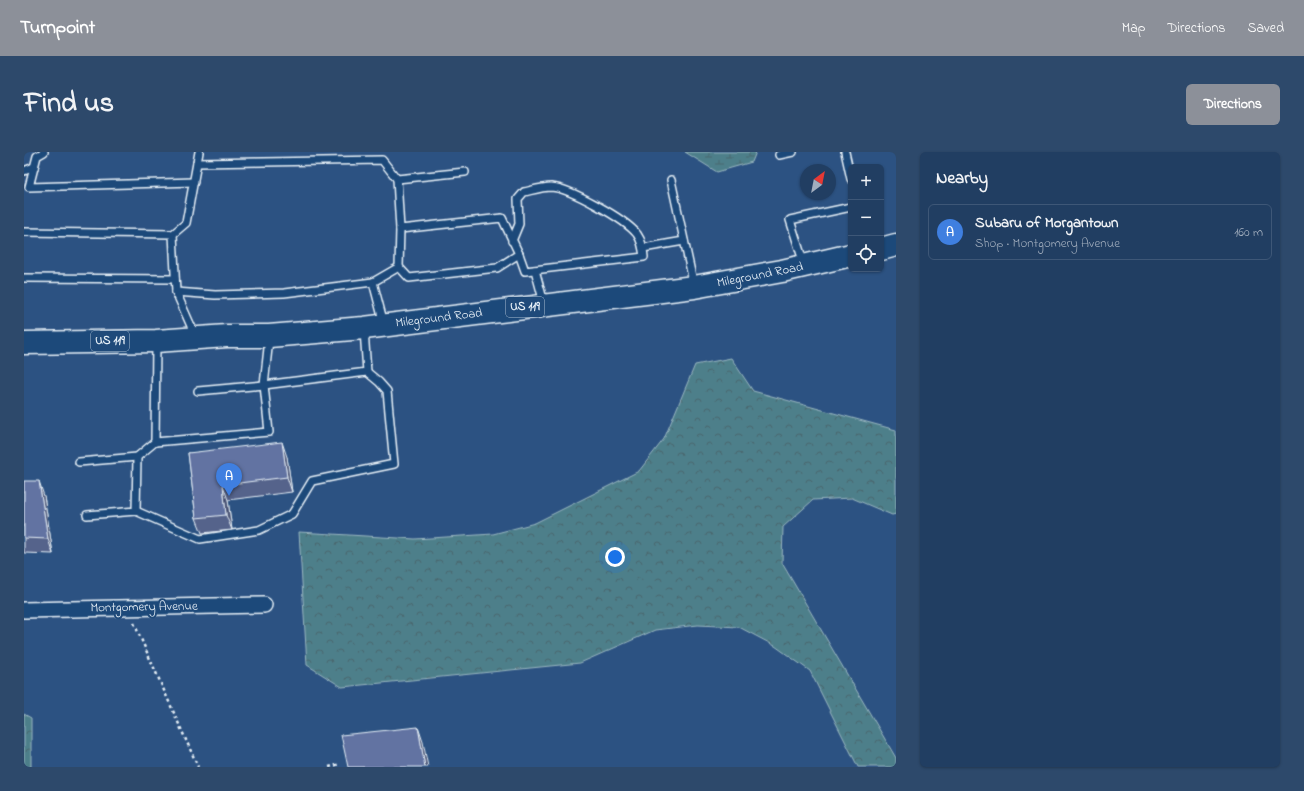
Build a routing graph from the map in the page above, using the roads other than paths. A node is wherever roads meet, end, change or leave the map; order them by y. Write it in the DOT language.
graph roads {
  1 [pos="44,152"];
  2 [pos="200,152"];
  3 [pos="793,152"];
  4 [pos="845,152"];
  5 [pos="779,155"];
  6 [pos="197,163"];
  7 [pos="848,166"];
  8 [pos="34,167"];
  9 [pos="24,171"];
  10 [pos="465,172"];
  11 [pos="398,179"];
  12 [pos="671,180"];
  13 [pos="194,182"];
  14 [pos="848,208"];
  15 [pos="400,229"];
  16 [pos="24,232"];
  17 [pos="173,234"];
  18 [pos="512,241"];
  19 [pos="684,241"];
  20 [pos="896,245"];
  21 [pos="884,247"];
  22 [pos="644,248"];
  23 [pos="519,254"];
  24 [pos="848,257"];
  25 [pos="804,266"];
  26 [pos="399,267"];
  27 [pos="535,270"];
  28 [pos="24,278"];
  29 [pos="175,279"];
  30 [pos="373,282"];
  31 [pos="694,287"];
  32 [pos="176,292"];
  33 [pos="544,305"];
  34 [pos="374,327"];
  35 [pos="269,336"];
  36 [pos="197,339"];
  37 [pos="156,341"];
  38 [pos="24,343"];
  39 [pos="367,372"];
  40 [pos="264,386"];
  41 [pos="198,391"];
  42 [pos="155,442"];
  43 [pos="138,457"];
  44 [pos="79,462"];
  45 [pos="136,511"];
  46 [pos="87,515"];
  47 [pos="264,605"];
  48 [pos="24,610"];
  1 -- 8 [label="lane"];
  2 -- 6 [label="lane"];
  3 -- 5 [label="lane"];
  4 -- 7 [label="lane"];
  6 -- 11 [label="lane"];
  6 -- 13 [label="lane"];
  8 -- 9 [label="lane"];
  8 -- 13 [label="lane"];
  10 -- 11 [label="lane"];
  11 -- 15 [label="lane"];
  12 -- 19 [label="lane"];
  13 -- 17 [label="lane"];
  14 -- 25 [label="lane"];
  15 -- 18 [label="lane"];
  15 -- 26 [label="lane"];
  16 -- 17 [label="lane"];
  17 -- 29 [label="lane"];
  18 -- 22 [label="lane"];
  18 -- 23 [label="lane"];
  19 -- 22 [label="lane"];
  19 -- 31 [label="lane"];
  20 -- 21 [label="main road"];
  22 -- 27 [label="lane"];
  23 -- 26 [label="lane"];
  23 -- 27 [label="lane"];
  24 -- 25 [label="main road, Mileground Road / US 119"];
  25 -- 31 [label="main road, Mileground Road / US 119"];
  26 -- 30 [label="lane"];
  27 -- 33 [label="lane"];
  28 -- 29 [label="lane"];
  29 -- 32 [label="lane"];
  30 -- 32 [label="lane"];
  30 -- 34 [label="lane"];
  31 -- 33 [label="main road, Mileground Road / US 119"];
  32 -- 36 [label="lane"];
  33 -- 34 [label="main road, Mileground Road / US 119"];
  34 -- 35 [label="main road, Mileground Road / US 119"];
  34 -- 39 [label="lane"];
  35 -- 36 [label="main road, Mileground Road / US 119"];
  35 -- 40 [label="lane"];
  36 -- 37 [label="main road, Mileground Road / US 119"];
  37 -- 38 [label="main road, Mileground Road / US 119"];
  37 -- 42 [label="lane"];
  39 -- 40 [label="lane"];
  39 -- 45 [label="lane"];
  40 -- 41 [label="lane"];
  40 -- 42 [label="lane"];
  42 -- 43 [label="lane"];
  43 -- 44 [label="lane"];
  43 -- 45 [label="lane"];
  45 -- 46 [label="lane"];
  47 -- 48 [label="street, Montgomery Avenue"];
}
